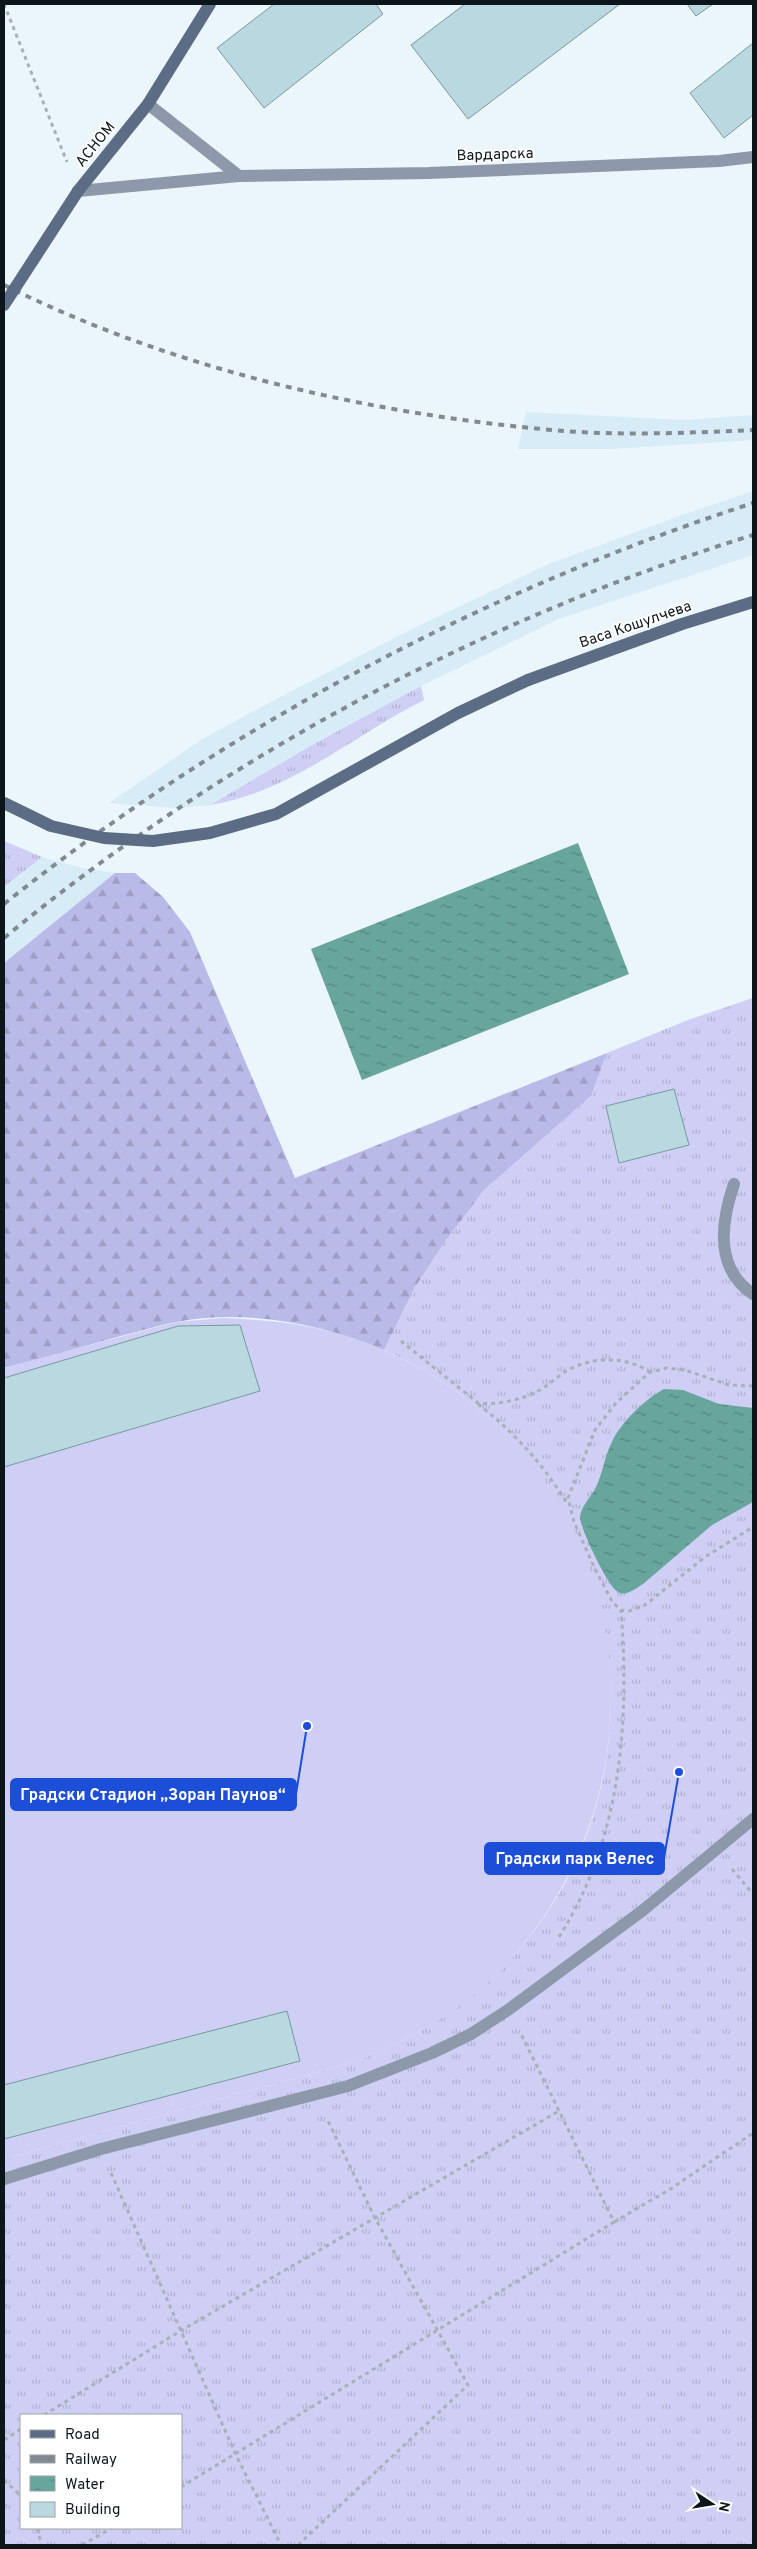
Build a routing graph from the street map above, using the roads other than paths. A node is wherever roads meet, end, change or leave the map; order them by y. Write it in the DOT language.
graph roads {
  1 [pos="210,4"];
  2 [pos="148,104"];
  3 [pos="753,157"];
  4 [pos="239,176"];
  5 [pos="78,191"];
  6 [pos="4,305"];
  7 [pos="753,602"];
  8 [pos="4,803"];
  9 [pos="734,1184"];
  10 [pos="753,1294"];
  11 [pos="753,1818"];
  12 [pos="4,2179"];
  1 -- 2 [label="main road, АСНОМ"];
  2 -- 4 [label="street"];
  2 -- 5 [label="main road, АСНОМ"];
  3 -- 4 [label="street, Вардарска"];
  4 -- 5 [label="street, Вардарска"];
  5 -- 6 [label="main road, АСНОМ, bridge"];
  7 -- 8 [label="main road, Васа Кошулчева, bridge"];
  9 -- 10 [label="street"];
  11 -- 12 [label="street"];
}
